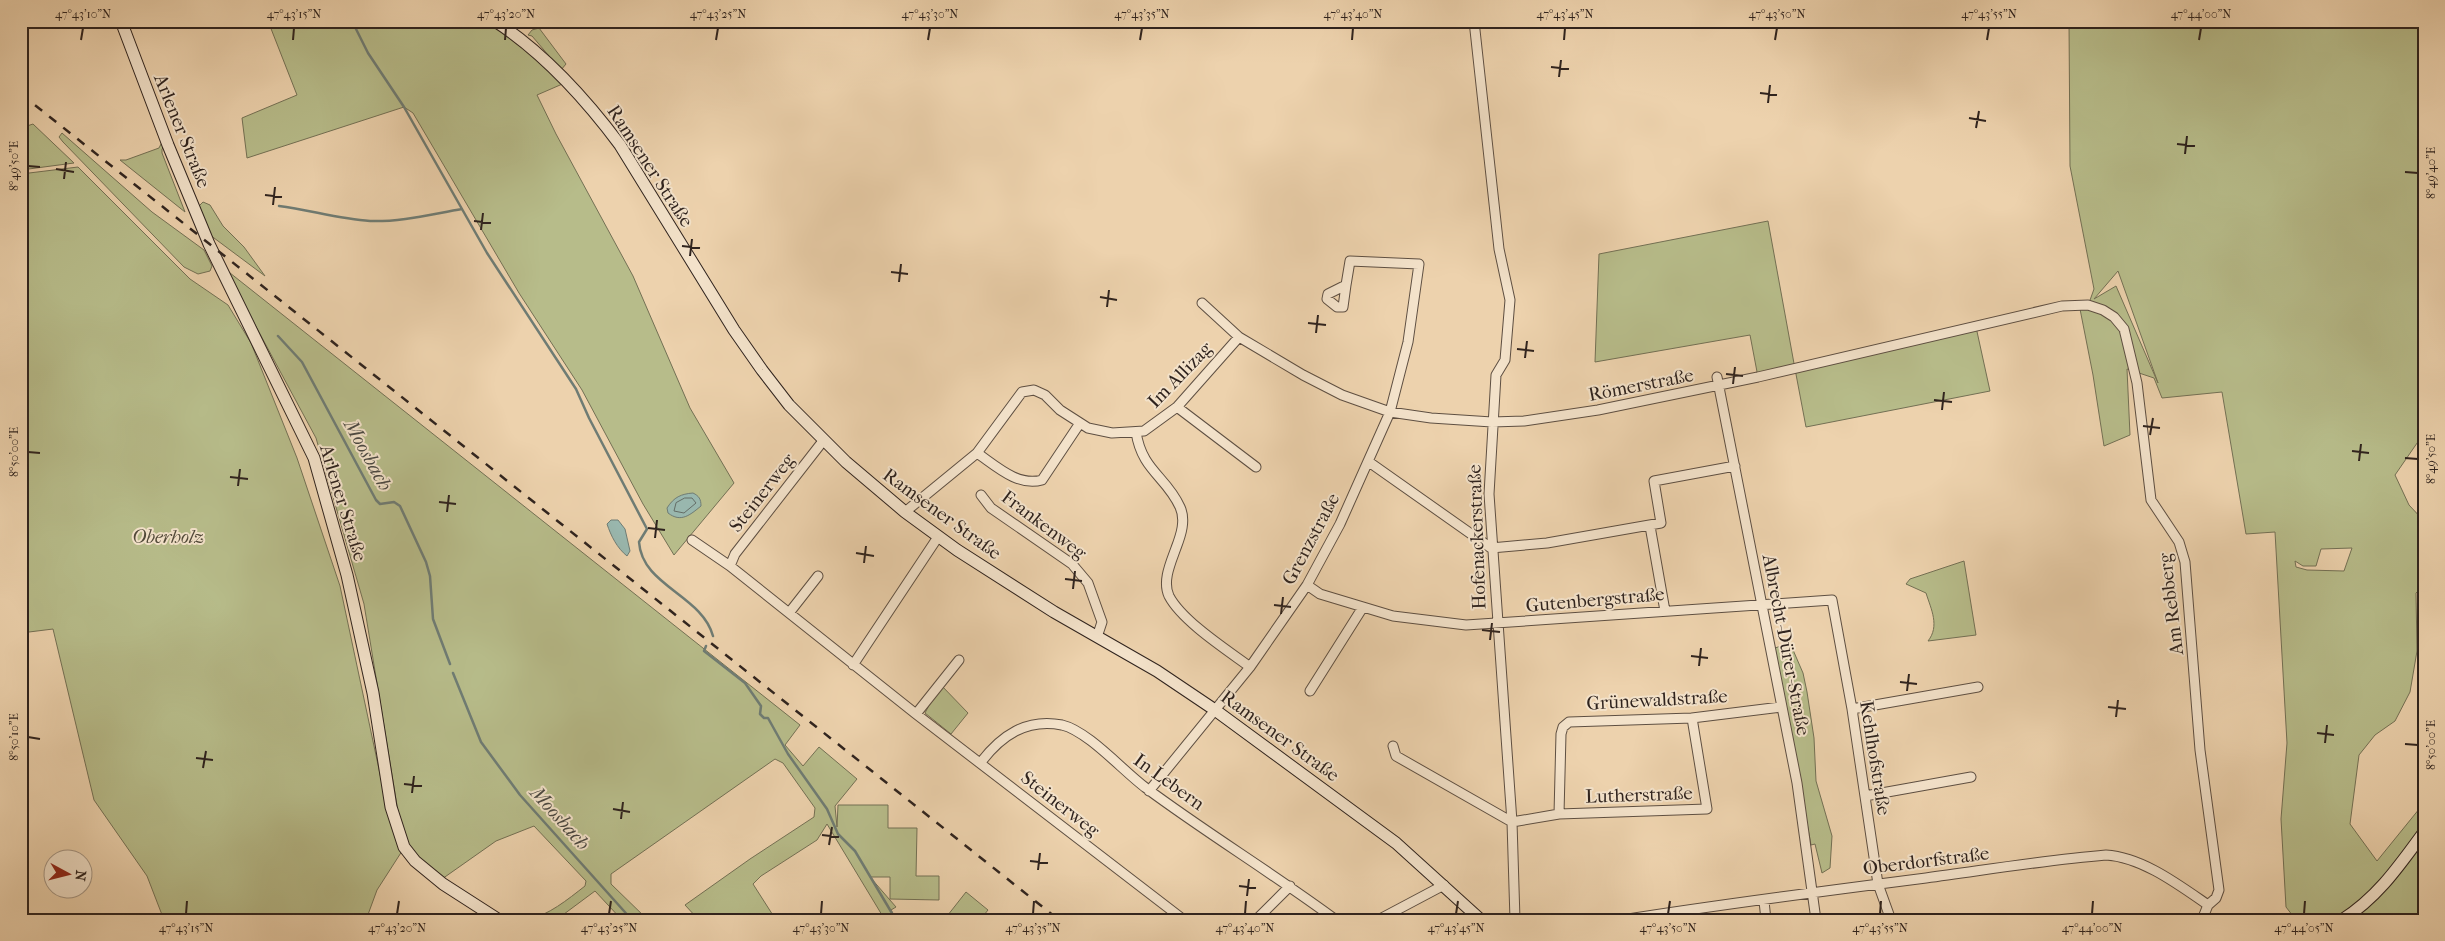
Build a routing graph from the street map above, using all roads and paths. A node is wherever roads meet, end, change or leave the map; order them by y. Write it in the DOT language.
graph roads {
  1 [pos="121,21"];
  2 [pos="494,21"];
  3 [pos="1474,21"];
  4 [pos="1346,285"];
  5 [pos="1202,303"];
  6 [pos="2108,312"];
  7 [pos="1240,337"];
  8 [pos="1718,382"];
  9 [pos="1177,407"];
  10 [pos="1390,412"];
  11 [pos="1492,422"];
  12 [pos="1084,425"];
  13 [pos="1136,432"];
  14 [pos="823,441"];
  15 [pos="977,453"];
  16 [pos="1369,462"];
  17 [pos="1735,466"];
  18 [pos="1256,467"];
  19 [pos="981,495"];
  20 [pos="906,512"];
  21 [pos="1650,526"];
  22 [pos="938,537"];
  23 [pos="692,540"];
  24 [pos="1491,548"];
  25 [pos="730,566"];
  26 [pos="818,576"];
  27 [pos="1307,585"];
  28 [pos="1832,600"];
  29 [pos="1762,605"];
  30 [pos="1364,607"];
  31 [pos="1665,611"];
  32 [pos="789,614"];
  33 [pos="1497,624"];
  34 [pos="1097,636"];
  35 [pos="960,660"];
  36 [pos="854,665"];
  37 [pos="1250,667"];
  38 [pos="1978,687"];
  39 [pos="1310,691"];
  40 [pos="1781,707"];
  41 [pos="1215,710"];
  42 [pos="1852,710"];
  43 [pos="916,714"];
  44 [pos="1692,718"];
  45 [pos="1393,746"];
  46 [pos="981,762"];
  47 [pos="1971,777"];
  48 [pos="1149,791"];
  49 [pos="1865,796"];
  50 [pos="1559,814"];
  51 [pos="1512,822"];
  52 [pos="2424,832"];
  53 [pos="1878,884"];
  54 [pos="1444,885"];
  55 [pos="1290,886"];
  56 [pos="1813,892"];
  57 [pos="1764,900"];
  58 [pos="2208,905"];
  59 [pos="499,920"];
  60 [pos="1184,920"];
  61 [pos="1256,920"];
  62 [pos="1336,920"];
  63 [pos="1378,920"];
  64 [pos="1481,920"];
  65 [pos="1515,920"];
  66 [pos="1622,920"];
  67 [pos="1766,920"];
  68 [pos="1816,920"];
  69 [pos="1891,920"];
  70 [pos="2202,920"];
  71 [pos="2342,920"];
  1 -- 59 [label="main road, Arlener Straße"];
  2 -- 14 [label="main road, Ramsener Straße"];
  3 -- 11 [label="street, Hofenackerstraße"];
  4 -- 10 [label="street, Grenzstraße"];
  5 -- 7 [label="street, Römerstraße"];
  6 -- 8 [label="street, Römerstraße"];
  6 -- 58 [label="street, Am Rebberg"];
  7 -- 9 [label="street, Im Allizag"];
  7 -- 10 [label="street, Römerstraße"];
  8 -- 11 [label="street, Römerstraße"];
  8 -- 17 [label="street, Albrecht-Dürer-Straße"];
  9 -- 13 [label="street, Im Allizag"];
  9 -- 18 [label="street"];
  10 -- 11 [label="street, Römerstraße"];
  10 -- 16 [label="street, Grenzstraße"];
  11 -- 24 [label="street, Hofenackerstraße"];
  12 -- 13 [label="street, Im Allizag"];
  12 -- 15 [label="street"];
  12 -- 15 [label="street, Im Allizag"];
  13 -- 37 [label="street"];
  14 -- 20 [label="main road, Ramsener Straße"];
  14 -- 25 [label="street, Steinerweg"];
  15 -- 20 [label="street, Im Allizag"];
  16 -- 24 [label="street"];
  16 -- 27 [label="street, Grenzstraße"];
  17 -- 21 [label="street"];
  17 -- 29 [label="street, Albrecht-Dürer-Straße"];
  19 -- 34 [label="street, Frankenweg"];
  20 -- 22 [label="main road, Ramsener Straße"];
  21 -- 24 [label="street"];
  21 -- 31 [label="street"];
  22 -- 34 [label="main road, Ramsener Straße"];
  22 -- 36 [label="street"];
  23 -- 25 [label="street, Steinerweg"];
  24 -- 33 [label="street, Hofenackerstraße"];
  25 -- 32 [label="street, Steinerweg"];
  26 -- 32 [label="street"];
  27 -- 30 [label="street, Gutenbergstraße"];
  27 -- 37 [label="street, Grenzstraße"];
  28 -- 29 [label="street, Gutenbergstraße"];
  28 -- 42 [label="street, Kehlhofstraße"];
  29 -- 31 [label="street, Gutenbergstraße"];
  29 -- 40 [label="street, Albrecht-Dürer-Straße"];
  30 -- 33 [label="street, Gutenbergstraße"];
  30 -- 39 [label="street"];
  31 -- 33 [label="street, Gutenbergstraße"];
  32 -- 36 [label="street, Steinerweg"];
  33 -- 51 [label="street, Hofenackerstraße"];
  34 -- 41 [label="main road, Ramsener Straße"];
  35 -- 43 [label="street"];
  36 -- 43 [label="street, Steinerweg"];
  37 -- 41 [label="street, Grenzstraße"];
  38 -- 42 [label="street"];
  40 -- 44 [label="street, Grünewaldstraße"];
  40 -- 56 [label="street, Albrecht-Dürer-Straße"];
  41 -- 48 [label="street, Grenzstraße"];
  41 -- 54 [label="main road, Ramsener Straße"];
  42 -- 49 [label="street, Kehlhofstraße"];
  43 -- 46 [label="street, Steinerweg"];
  44 -- 50 [label="street, Grünewaldstraße"];
  44 -- 50 [label="street, Lutherstraße"];
  45 -- 51 [label="street"];
  46 -- 48 [label="street, In Lebern"];
  46 -- 60 [label="street, Steinerweg"];
  47 -- 49 [label="street"];
  48 -- 55 [label="street, In Lebern"];
  49 -- 53 [label="street, Kehlhofstraße"];
  50 -- 51 [label="street, Lutherstraße"];
  51 -- 65 [label="street, Hofenackerstraße"];
  52 -- 71 [label="main road"];
  53 -- 56 [label="street, Oberdorfstraße"];
  53 -- 58 [label="street, Oberdorfstraße"];
  53 -- 69 [label="street, Kehlhofstraße"];
  54 -- 63 [label="street"];
  54 -- 64 [label="main road, Ramsener Straße"];
  55 -- 61 [label="street"];
  55 -- 62 [label="street, In Lebern"];
  56 -- 57 [label="street, Oberdorfstraße"];
  56 -- 68 [label="street, Albrecht-Dürer-Straße"];
  57 -- 66 [label="street, Oberdorfstraße"];
  57 -- 67 [label="street"];
  58 -- 70 [label="street"];
}
